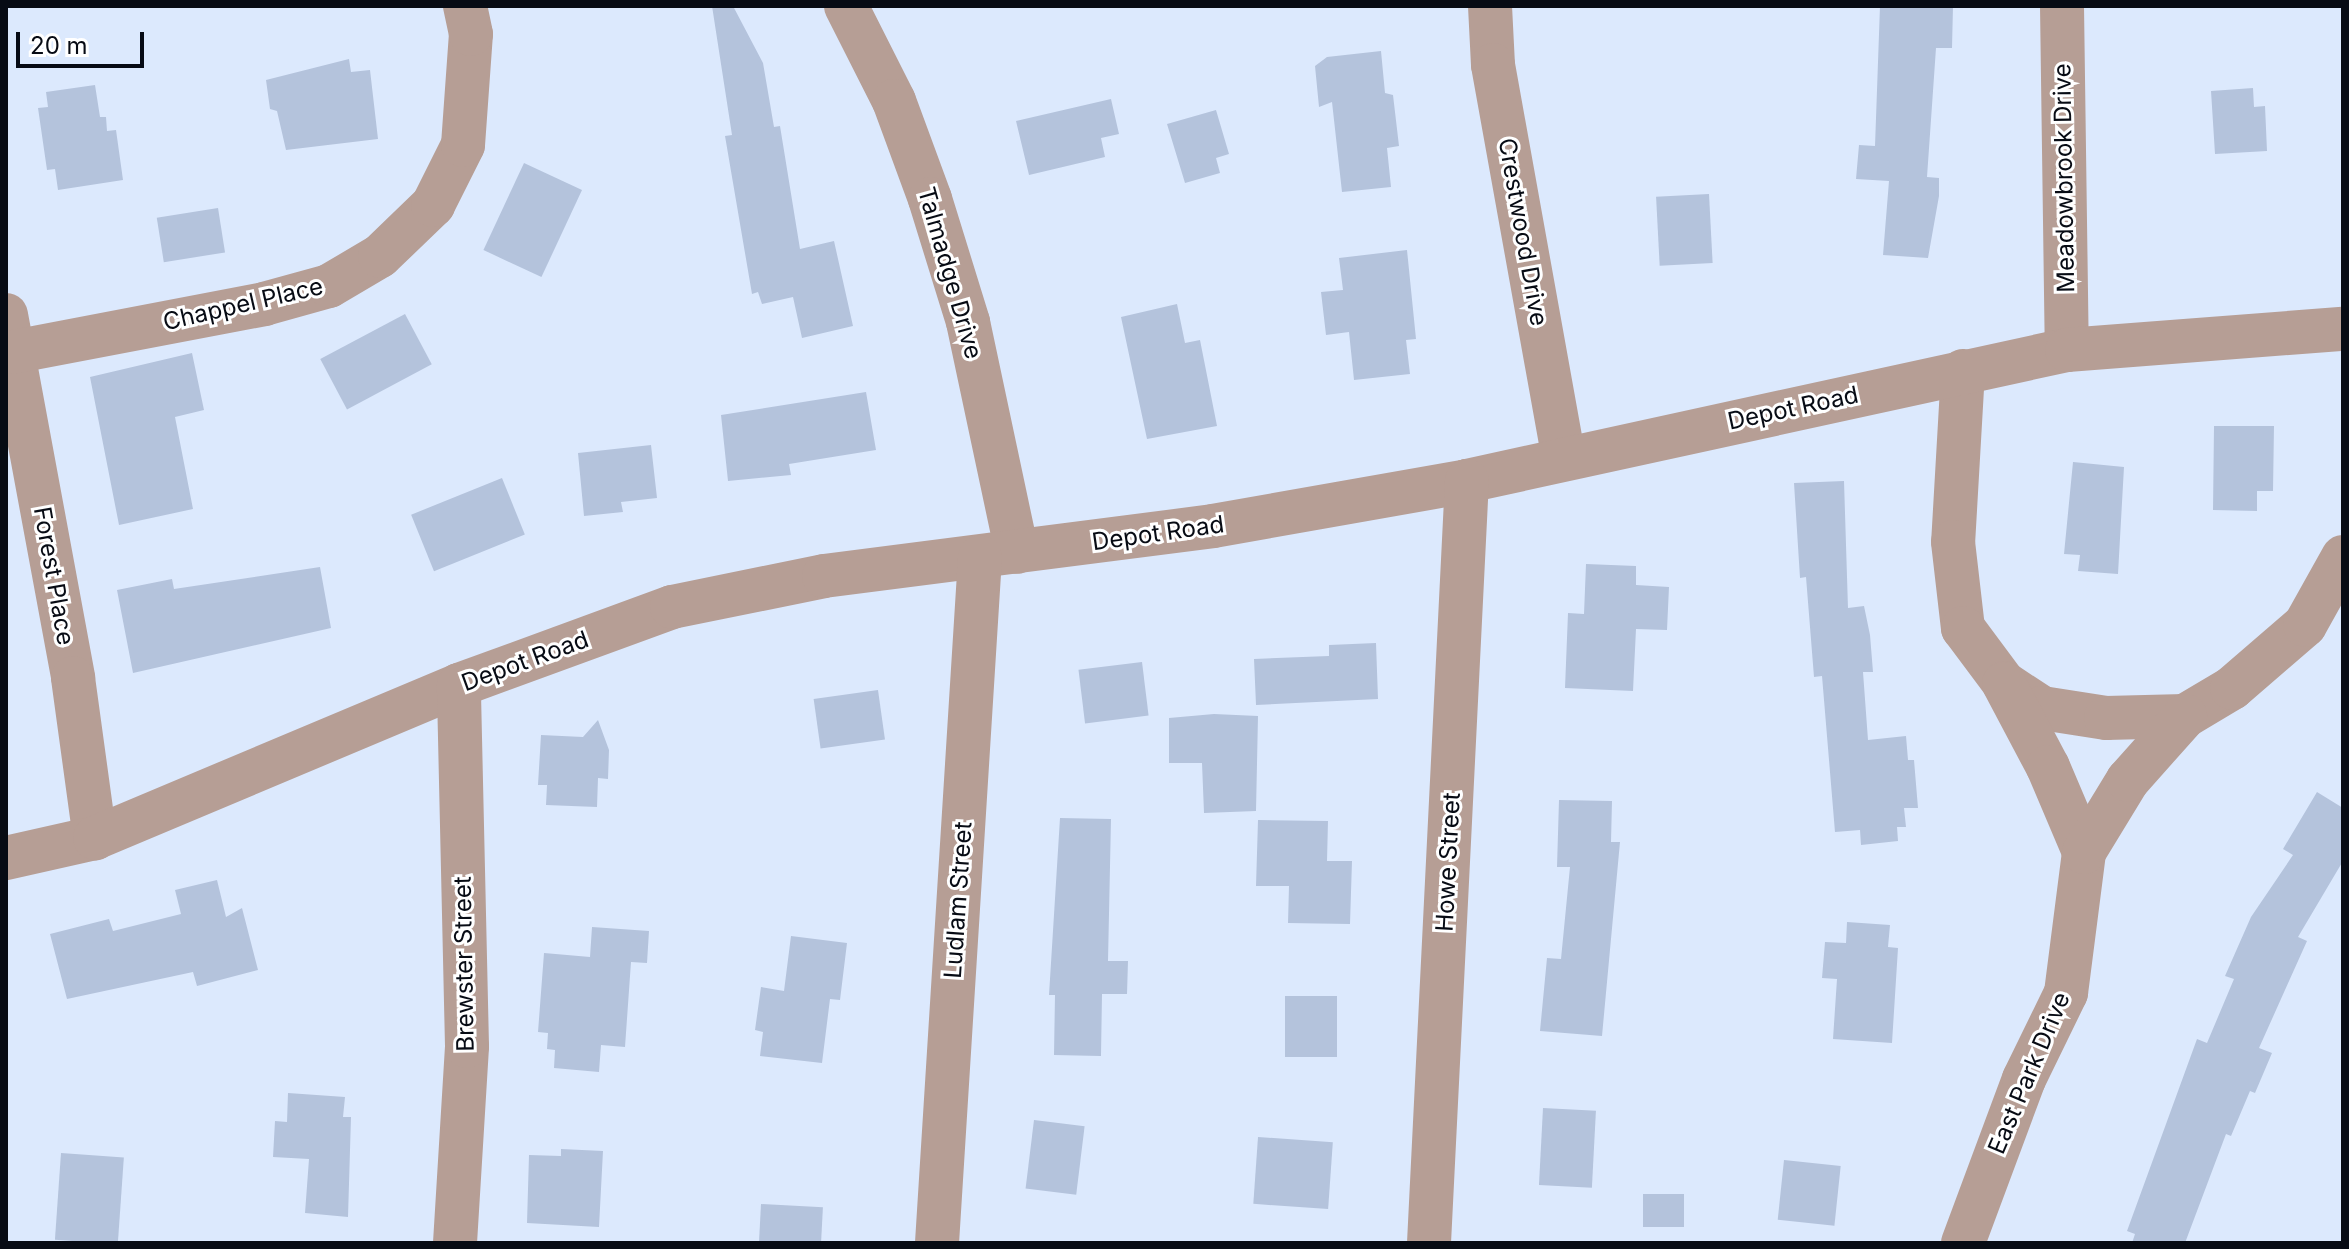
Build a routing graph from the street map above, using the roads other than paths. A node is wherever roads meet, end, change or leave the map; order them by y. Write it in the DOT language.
graph roads {
  1 [pos="465,6"];
  2 [pos="846,6"];
  3 [pos="1490,6"];
  4 [pos="2062,6"];
  5 [pos="2343,329"];
  6 [pos="9,334"];
  7 [pos="2067,350"];
  8 [pos="1963,371"];
  9 [pos="1564,458"];
  10 [pos="1467,481"];
  11 [pos="998,554"];
  12 [pos="2343,557"];
  13 [pos="2004,683"];
  14 [pos="459,685"];
  15 [pos="2185,716"];
  16 [pos="95,838"];
  17 [pos="2084,852"];
  18 [pos="6,858"];
  19 [pos="455,1243"];
  20 [pos="937,1243"];
  21 [pos="1429,1243"];
  22 [pos="1963,1243"];
  1 -- 6 [label="street, Chappel Place"];
  2 -- 11 [label="street, Talmadge Drive"];
  3 -- 9 [label="street, Crestwood Drive"];
  4 -- 7 [label="street, Meadowbrook Drive"];
  5 -- 7 [label="street, Depot Road"];
  6 -- 16 [label="street, Forest Place"];
  7 -- 8 [label="street, Depot Road"];
  8 -- 9 [label="street, Depot Road"];
  8 -- 13 [label="street, East Park Drive"];
  9 -- 10 [label="street, Depot Road"];
  10 -- 11 [label="street, Depot Road"];
  10 -- 21 [label="street, Howe Street"];
  11 -- 14 [label="street, Depot Road"];
  11 -- 20 [label="street, Ludlam Street"];
  12 -- 15 [label="street, East Park Drive"];
  13 -- 15 [label="street, East Park Drive"];
  13 -- 17 [label="street, East Park Drive"];
  14 -- 16 [label="street, Depot Road"];
  14 -- 19 [label="street, Brewster Street"];
  15 -- 17 [label="street, East Park Drive"];
  16 -- 18 [label="street, Depot Road"];
  17 -- 22 [label="street, East Park Drive"];
}
